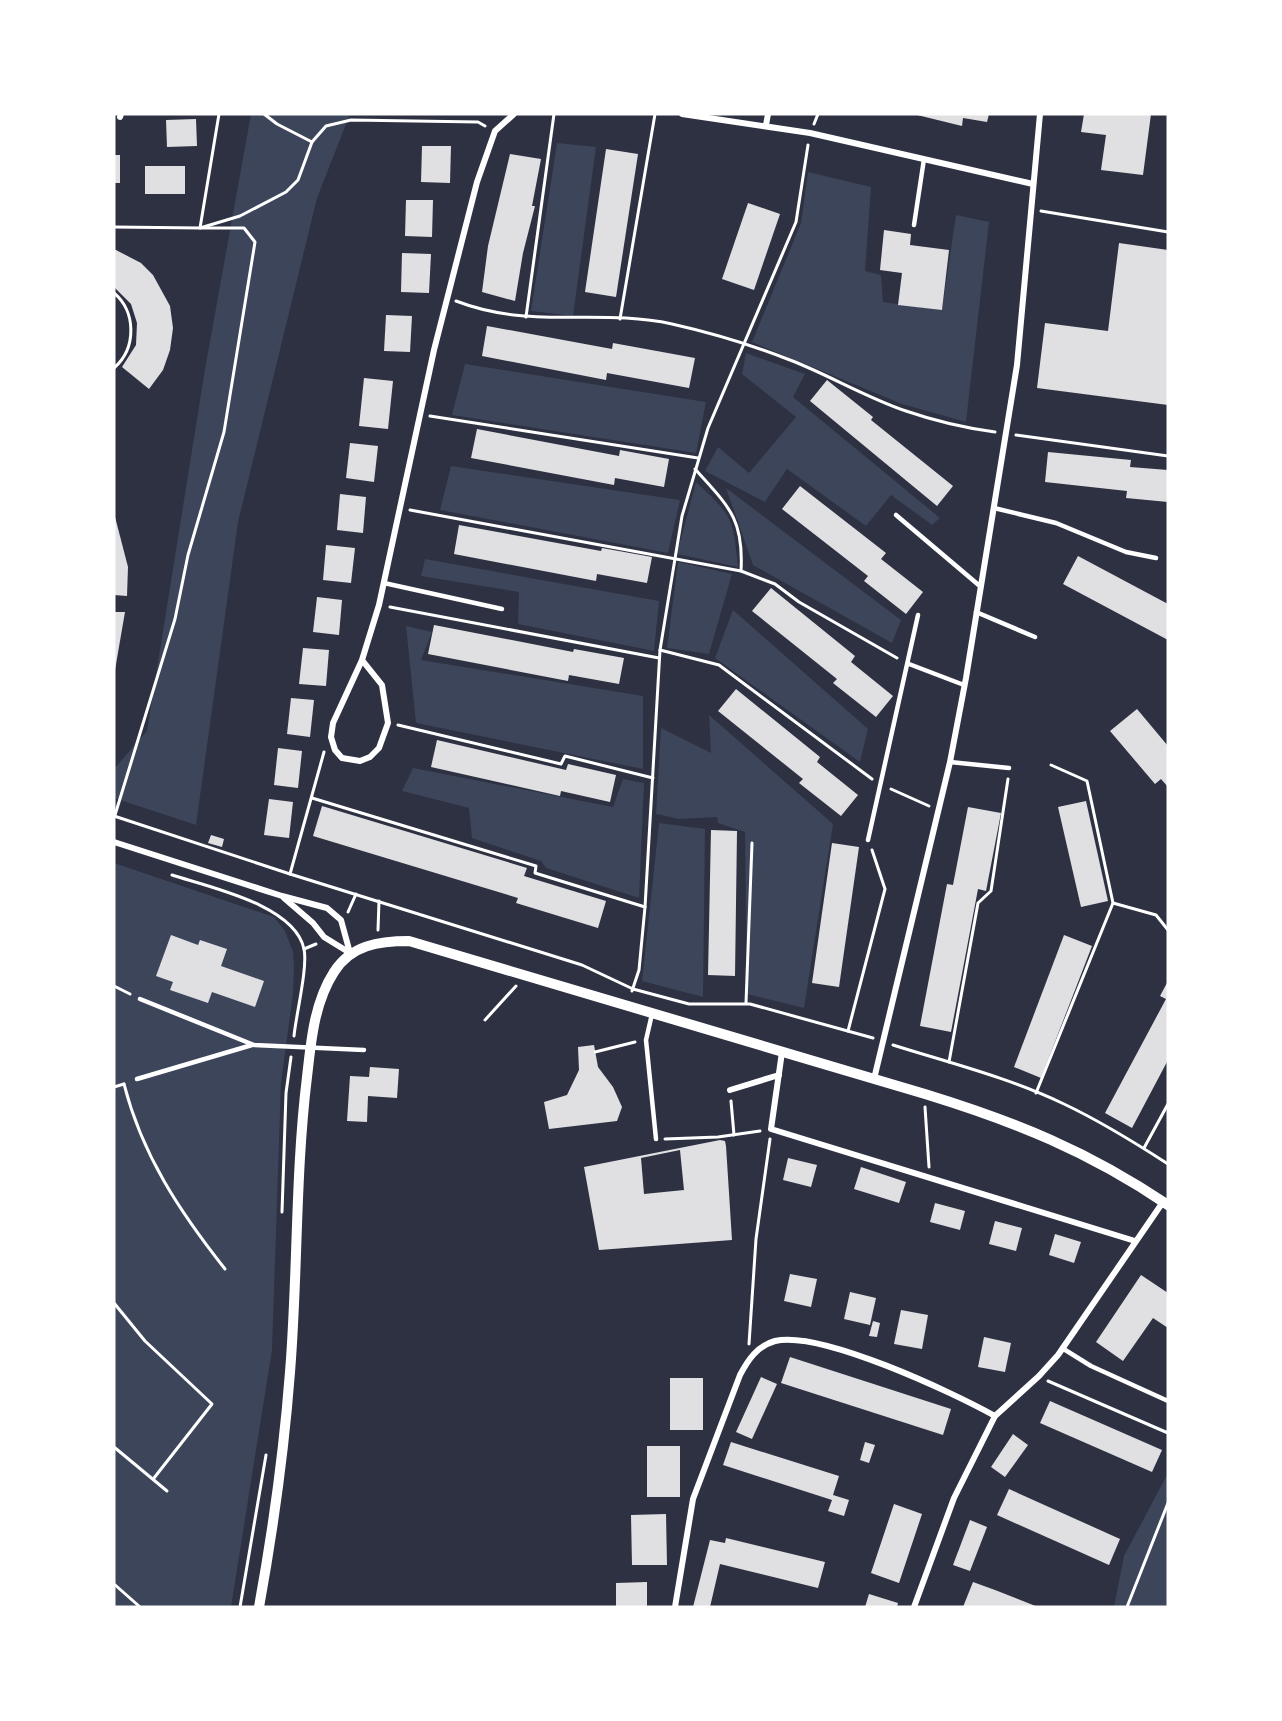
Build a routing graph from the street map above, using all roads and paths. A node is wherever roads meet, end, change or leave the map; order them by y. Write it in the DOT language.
graph roads {
  1 [pos="219,114"];
  2 [pos="264,114"];
  3 [pos="514,114"];
  4 [pos="554,114"];
  5 [pos="655,114"];
  6 [pos="682,114"];
  7 [pos="768,114"];
  8 [pos="818,114"];
  9 [pos="1041,114"];
  10 [pos="766,125"];
  11 [pos="495,131"];
  12 [pos="810,133"];
  13 [pos="312,142"];
  14 [pos="924,159"];
  15 [pos="1033,184"];
  16 [pos="1030,210"];
  17 [pos="914,225"];
  18 [pos="114,227"];
  19 [pos="200,228"];
  20 [pos="1168,232"];
  21 [pos="114,292"];
  22 [pos="446,297"];
  23 [pos="526,317"];
  24 [pos="620,319"];
  25 [pos="743,344"];
  26 [pos="114,368"];
  27 [pos="420,415"];
  28 [pos="1006,434"];
  29 [pos="1168,456"];
  30 [pos="698,458"];
  31 [pos="695,469"];
  32 [pos="401,508"];
  33 [pos="994,508"];
  34 [pos="896,514"];
  35 [pos="673,558"];
  36 [pos="1156,558"];
  37 [pos="741,571"];
  38 [pos="384,583"];
  39 [pos="981,587"];
  40 [pos="379,605"];
  41 [pos="502,609"];
  42 [pos="976,612"];
  43 [pos="918,615"];
  44 [pos="1035,637"];
  45 [pos="660,650"];
  46 [pos="659,658"];
  47 [pos="362,660"];
  48 [pos="909,664"];
  49 [pos="964,685"];
  50 [pos="388,723"];
  51 [pos="331,737"];
  52 [pos="950,762"];
  53 [pos="1051,765"];
  54 [pos="1009,768"];
  55 [pos="653,778"];
  56 [pos="881,784"];
  57 [pos="312,798"];
  58 [pos="938,811"];
  59 [pos="114,816"];
  60 [pos="868,840"];
  61 [pos="114,842"];
  62 [pos="752,843"];
  63 [pos="171,874"];
  64 [pos="290,874"];
  65 [pos="282,896"];
  66 [pos="379,901"];
  67 [pos="1113,903"];
  68 [pos="645,907"];
  69 [pos="1168,930"];
  70 [pos="378,941"];
  71 [pos="350,953"];
  72 [pos="525,976"];
  73 [pos="114,986"];
  74 [pos="633,989"];
  75 [pos="140,999"];
  76 [pos="746,1004"];
  77 [pos="625,1006"];
  78 [pos="652,1014"];
  79 [pos="485,1020"];
  80 [pos="848,1031"];
  81 [pos="646,1040"];
  82 [pos="884,1042"];
  83 [pos="254,1044"];
  84 [pos="292,1047"];
  85 [pos="310,1049"];
  86 [pos="364,1050"];
  87 [pos="595,1052"];
  88 [pos="782,1052"];
  89 [pos="949,1062"];
  90 [pos="779,1075"];
  91 [pos="137,1079"];
  92 [pos="874,1079"];
  93 [pos="124,1084"];
  94 [pos="730,1090"];
  95 [pos="1036,1093"];
  96 [pos="924,1094"];
  97 [pos="1168,1104"];
  98 [pos="771,1129"];
  99 [pos="734,1135"];
  100 [pos="656,1139"];
  101 [pos="1144,1148"];
  102 [pos="1168,1164"];
  103 [pos="930,1179"];
  104 [pos="1166,1204"];
  105 [pos="281,1221"];
  106 [pos="1135,1241"];
  107 [pos="225,1269"];
  108 [pos="114,1303"];
  109 [pos="1062,1348"];
  110 [pos="747,1361"];
  111 [pos="1038,1376"];
  112 [pos="1168,1401"];
  113 [pos="995,1416"];
  114 [pos="1168,1433"];
  115 [pos="114,1447"];
  116 [pos="267,1449"];
  117 [pos="154,1478"];
  118 [pos="167,1491"];
  119 [pos="1168,1503"];
  120 [pos="114,1584"];
  121 [pos="140,1607"];
  122 [pos="240,1607"];
  123 [pos="259,1607"];
  124 [pos="675,1607"];
  125 [pos="914,1607"];
  126 [pos="1127,1607"];
  1 -- 19 [label="path"];
  2 -- 13 [label="path"];
  3 -- 11 [label="street"];
  4 -- 23 [label="path"];
  5 -- 24 [label="path"];
  6 -- 10 [label="street"];
  7 -- 10 [label="street"];
  8 -- 12 [label="path"];
  9 -- 15 [label="street"];
  10 -- 12 [label="street"];
  11 -- 13 [label="path"];
  11 -- 22 [label="street"];
  12 -- 14 [label="street"];
  12 -- 25 [label="path"];
  13 -- 19 [label="path"];
  14 -- 15 [label="street"];
  14 -- 17 [label="lane"];
  15 -- 16 [label="street"];
  16 -- 20 [label="path"];
  16 -- 28 [label="street"];
  18 -- 19 [label="path"];
  19 -- 59 [label="path"];
  21 -- 26 [label="path"];
  22 -- 23 [label="path"];
  22 -- 27 [label="street"];
  23 -- 24 [label="path"];
  24 -- 25 [label="path"];
  25 -- 28 [label="path"];
  25 -- 30 [label="path"];
  27 -- 30 [label="path"];
  27 -- 32 [label="street"];
  28 -- 29 [label="path"];
  28 -- 33 [label="street"];
  30 -- 31 [label="path"];
  31 -- 35 [label="path"];
  31 -- 37 [label="path"];
  32 -- 35 [label="path"];
  32 -- 38 [label="street"];
  33 -- 36 [label="lane"];
  33 -- 39 [label="street"];
  34 -- 39 [label="lane"];
  35 -- 37 [label="path"];
  35 -- 45 [label="path"];
  37 -- 48 [label="path"];
  38 -- 40 [label="street"];
  38 -- 41 [label="lane"];
  39 -- 42 [label="street"];
  40 -- 46 [label="path"];
  40 -- 47 [label="street"];
  42 -- 44 [label="lane"];
  42 -- 49 [label="street"];
  43 -- 48 [label="lane"];
  45 -- 46 [label="path"];
  45 -- 56 [label="path"];
  46 -- 55 [label="path"];
  47 -- 50 [label="street"];
  47 -- 51 [label="street"];
  48 -- 49 [label="lane"];
  48 -- 56 [label="lane"];
  49 -- 52 [label="street"];
  50 -- 51 [label="street"];
  50 -- 55 [label="path"];
  51 -- 57 [label="path"];
  52 -- 54 [label="lane"];
  52 -- 58 [label="street"];
  53 -- 67 [label="path"];
  54 -- 89 [label="path"];
  55 -- 68 [label="path"];
  56 -- 58 [label="path"];
  56 -- 60 [label="lane"];
  57 -- 64 [label="path"];
  57 -- 68 [label="path"];
  58 -- 82 [label="street"];
  59 -- 64 [label="path"];
  60 -- 80 [label="path"];
  61 -- 65 [label="street"];
  62 -- 76 [label="path"];
  63 -- 84 [label="path"];
  64 -- 66 [label="path"];
  65 -- 71 [label="street"];
  65 -- 71 [label="street"];
  66 -- 70 [label="path"];
  66 -- 74 [label="path"];
  67 -- 69 [label="path"];
  67 -- 95 [label="path"];
  68 -- 74 [label="path"];
  70 -- 71 [label="street"];
  70 -- 72 [label="street"];
  71 -- 85 [label="street"];
  72 -- 77 [label="street"];
  72 -- 79 [label="path"];
  73 -- 75 [label="path"];
  74 -- 76 [label="path"];
  74 -- 77 [label="path"];
  75 -- 83 [label="lane"];
  76 -- 80 [label="path"];
  77 -- 78 [label="street"];
  78 -- 81 [label="lane"];
  78 -- 88 [label="street"];
  80 -- 82 [label="path"];
  81 -- 87 [label="path"];
  81 -- 100 [label="lane"];
  82 -- 89 [label="path"];
  82 -- 92 [label="street"];
  83 -- 84 [label="lane"];
  83 -- 91 [label="lane"];
  84 -- 85 [label="lane"];
  84 -- 105 [label="path"];
  85 -- 86 [label="lane"];
  85 -- 123 [label="street"];
  88 -- 90 [label="street"];
  88 -- 92 [label="street"];
  89 -- 95 [label="path"];
  90 -- 94 [label="street"];
  90 -- 98 [label="street"];
  92 -- 96 [label="street"];
  93 -- 107 [label="path"];
  94 -- 99 [label="path"];
  95 -- 101 [label="path"];
  96 -- 103 [label="path"];
  96 -- 104 [label="street"];
  97 -- 101 [label="path"];
  98 -- 99 [label="path"];
  98 -- 103 [label="street"];
  98 -- 110 [label="path"];
  99 -- 100 [label="path"];
  101 -- 102 [label="path"];
  103 -- 106 [label="street"];
  104 -- 106 [label="street"];
  106 -- 109 [label="street"];
  108 -- 117 [label="path"];
  109 -- 111 [label="street"];
  109 -- 112 [label="lane"];
  110 -- 113 [label="street"];
  110 -- 124 [label="street"];
  111 -- 113 [label="street"];
  111 -- 114 [label="path"];
  113 -- 125 [label="street"];
  115 -- 117 [label="path"];
  116 -- 122 [label="path"];
  117 -- 118 [label="path"];
  119 -- 126 [label="path"];
  120 -- 121 [label="path"];
}
